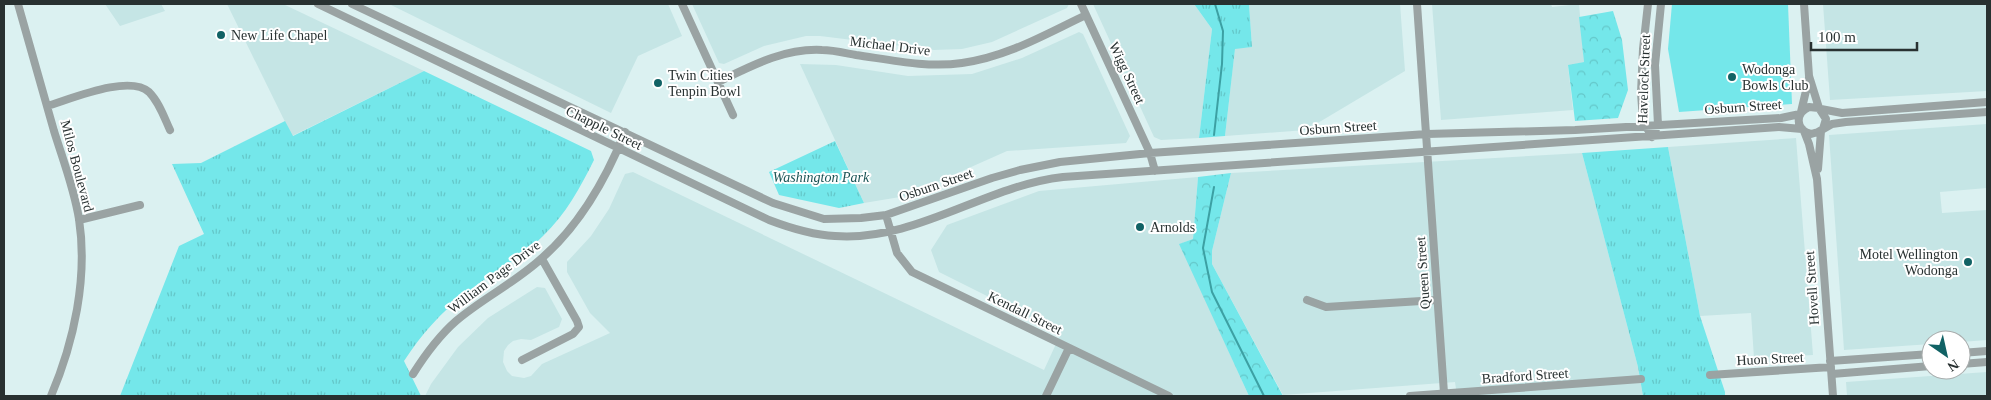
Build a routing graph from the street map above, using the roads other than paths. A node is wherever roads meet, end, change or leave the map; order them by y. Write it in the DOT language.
graph roads {
  1 [pos="18,4"];
  2 [pos="318,4"];
  3 [pos="352,4"];
  4 [pos="682,4"];
  5 [pos="1081,4"];
  6 [pos="1417,4"];
  7 [pos="1648,4"];
  8 [pos="1661,4"];
  9 [pos="1804,4"];
  10 [pos="1086,15"];
  11 [pos="1809,76"];
  12 [pos="718,82"];
  13 [pos="1987,102"];
  14 [pos="47,106"];
  15 [pos="1820,108"];
  16 [pos="1987,112"];
  17 [pos="1801,113"];
  18 [pos="733,115"];
  19 [pos="1644,125"];
  20 [pos="1658,125"];
  21 [pos="170,130"];
  22 [pos="1803,130"];
  23 [pos="1822,130"];
  24 [pos="625,132"];
  25 [pos="1427,134"];
  26 [pos="1652,137"];
  27 [pos="619,149"];
  28 [pos="1428,152"];
  29 [pos="1150,153"];
  30 [pos="1155,171"];
  31 [pos="1817,178"];
  32 [pos="140,205"];
  33 [pos="886,215"];
  34 [pos="79,220"];
  35 [pos="890,232"];
  36 [pos="542,259"];
  37 [pos="1307,300"];
  38 [pos="1437,300"];
  39 [pos="1069,348"];
  40 [pos="1987,351"];
  41 [pos="1971,352"];
  42 [pos="1921,355"];
  43 [pos="1902,356"];
  44 [pos="1883,358"];
  45 [pos="522,360"];
  46 [pos="1987,362"];
  47 [pos="1971,364"];
  48 [pos="1831,367"];
  49 [pos="1921,367"];
  50 [pos="1904,368"];
  51 [pos="1884,370"];
  52 [pos="413,374"];
  53 [pos="1710,375"];
  54 [pos="1641,379"];
  55 [pos="1444,393"];
  56 [pos="51,396"];
  57 [pos="1046,396"];
  58 [pos="1169,396"];
  59 [pos="1410,396"];
  60 [pos="1833,396"];
  1 -- 14 [label="street, Milos Boulevard"];
  2 -- 27 [label="street, Chapple Street"];
  3 -- 24 [label="street, Chapple Street"];
  4 -- 12 [label="street"];
  5 -- 10 [label="street, Wigg Street"];
  6 -- 25 [label="street"];
  7 -- 19 [label="street, Havelock Street"];
  8 -- 20 [label="street, Havelock Street"];
  9 -- 11 [label="street"];
  10 -- 12 [label="street, Michael Drive"];
  10 -- 29 [label="street, Wigg Street"];
  11 -- 15 [label="street"];
  11 -- 17 [label="street"];
  12 -- 18 [label="street"];
  13 -- 15 [label="street"];
  14 -- 21 [label="street"];
  14 -- 34 [label="street, Milos Boulevard"];
  15 -- 17 [label="street"];
  15 -- 23 [label="street"];
  16 -- 23 [label="street"];
  17 -- 20 [label="street, Osburn Street"];
  17 -- 22 [label="street"];
  19 -- 20 [label="street, Osburn Street"];
  19 -- 25 [label="street, Osburn Street"];
  19 -- 26 [label="street, Havelock Street"];
  20 -- 26 [label="street, Havelock Street"];
  22 -- 23 [label="street"];
  22 -- 26 [label="street, Osburn Street"];
  22 -- 31 [label="street, Hovell Street"];
  23 -- 31 [label="street, Hovell Street"];
  24 -- 27 [label="street, William Page Drive"];
  24 -- 33 [label="street, Chapple Street"];
  25 -- 28 [label="street, Queen Street"];
  25 -- 29 [label="street, Osburn Street"];
  26 -- 28 [label="street, Osburn Street"];
  27 -- 35 [label="street, Chapple Street"];
  27 -- 36 [label="street, William Page Drive"];
  28 -- 30 [label="street, Osburn Street"];
  28 -- 38 [label="street, Queen Street"];
  29 -- 30 [label="street, Wigg Street"];
  29 -- 33 [label="street, Osburn Street"];
  30 -- 35 [label="street, Osburn Street"];
  31 -- 48 [label="street, Hovell Street"];
  32 -- 34 [label="street"];
  33 -- 35 [label="street, Kendall Street"];
  34 -- 56 [label="street, Milos Boulevard"];
  35 -- 39 [label="street, Kendall Street"];
  36 -- 45 [label="street"];
  36 -- 52 [label="street, William Page Drive"];
  37 -- 38 [label="street"];
  38 -- 55 [label="street, Queen Street"];
  39 -- 57 [label="street"];
  39 -- 58 [label="street, Kendall Street"];
  40 -- 41 [label="street"];
  42 -- 43 [label="street, Huon Street"];
  43 -- 44 [label="street, Huon Street"];
  43 -- 50 [label="street"];
  44 -- 48 [label="street, Huon Street"];
  44 -- 51 [label="street"];
  46 -- 47 [label="street"];
  48 -- 51 [label="street, Huon Street"];
  48 -- 53 [label="street, Huon Street"];
  48 -- 60 [label="street, Hovell Street"];
  49 -- 50 [label="street, Huon Street"];
  50 -- 51 [label="street, Huon Street"];
  54 -- 55 [label="street, Bradford Street"];
  55 -- 59 [label="street, Bradford Street"];
}
